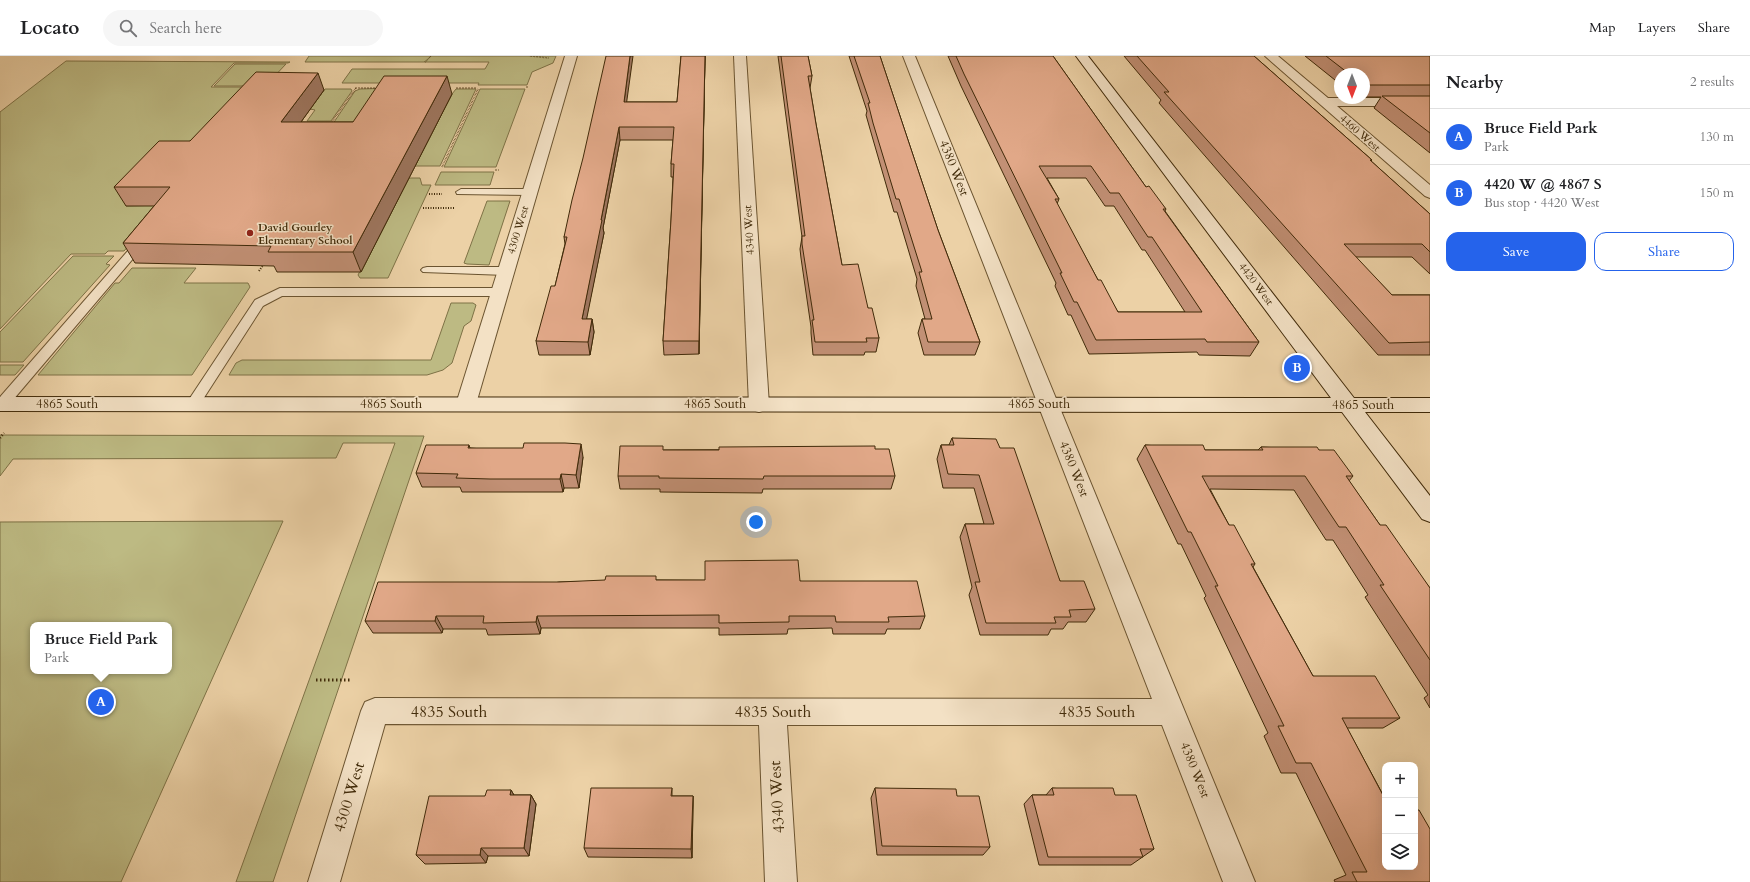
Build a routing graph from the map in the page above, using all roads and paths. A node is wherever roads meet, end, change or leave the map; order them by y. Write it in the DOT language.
graph roads {
  1 [pos="431,56"];
  2 [pos="530,56"];
  3 [pos="571,56"];
  4 [pos="740,56"];
  5 [pos="909,56"];
  6 [pos="1082,56"];
  7 [pos="1271,56"];
  8 [pos="553,58"];
  9 [pos="424,62"];
  10 [pos="383,88"];
  11 [pos="456,88"];
  12 [pos="1324,102"];
  13 [pos="1430,102"];
  14 [pos="331,123"];
  15 [pos="442,167"];
  16 [pos="495,170"];
  17 [pos="498,170"];
  18 [pos="461,192"];
  19 [pos="530,192"];
  20 [pos="1430,194"];
  21 [pos="423,208"];
  22 [pos="454,208"];
  23 [pos="152,229"];
  24 [pos="268,258"];
  25 [pos="428,270"];
  26 [pos="259,271"];
  27 [pos="506,271"];
  28 [pos="500,292"];
  29 [pos="1,404"];
  30 [pos="194,404"];
  31 [pos="466,404"];
  32 [pos="1048,404"];
  33 [pos="759,405"];
  34 [pos="1348,405"];
  35 [pos="1430,405"];
  36 [pos="4,433"];
  37 [pos="0,438"];
  38 [pos="1430,513"];
  39 [pos="316,680"];
  40 [pos="352,680"];
  41 [pos="375,711"];
  42 [pos="772,712"];
  43 [pos="1171,712"];
  44 [pos="324,882"];
  45 [pos="781,882"];
  46 [pos="1239,882"];
  1 -- 9 [label="path"];
  2 -- 8 [label="path"];
  3 -- 19 [label="street, 4300 West"];
  4 -- 33 [label="street, 4340 West"];
  5 -- 32 [label="street, 4380 West"];
  6 -- 34 [label="street, 4420 West"];
  7 -- 12 [label="street, 4460 West"];
  10 -- 14 [label="path"];
  11 -- 15 [label="path"];
  12 -- 13 [label="street"];
  12 -- 20 [label="street, 4460 West"];
  16 -- 17 [label="path"];
  18 -- 19 [label="lane"];
  19 -- 27 [label="street, 4300 West"];
  21 -- 22 [label="path"];
  23 -- 29 [label="lane"];
  24 -- 26 [label="path"];
  25 -- 27 [label="lane"];
  27 -- 28 [label="street, 4300 West"];
  28 -- 30 [label="lane"];
  28 -- 31 [label="street, 4300 West"];
  29 -- 30 [label="street, 4865 South"];
  30 -- 31 [label="street, 4865 South"];
  31 -- 33 [label="street, 4865 South"];
  32 -- 33 [label="street, 4865 South"];
  32 -- 34 [label="street, 4865 South"];
  32 -- 43 [label="street, 4380 West"];
  34 -- 35 [label="street, 4865 South"];
  34 -- 38 [label="street, 4420 West"];
  36 -- 37 [label="path"];
  39 -- 40 [label="path"];
  41 -- 42 [label="street, 4835 South"];
  41 -- 44 [label="street, 4300 West"];
  42 -- 43 [label="street, 4835 South"];
  42 -- 45 [label="street, 4340 West"];
  43 -- 46 [label="street, 4380 West"];
}
